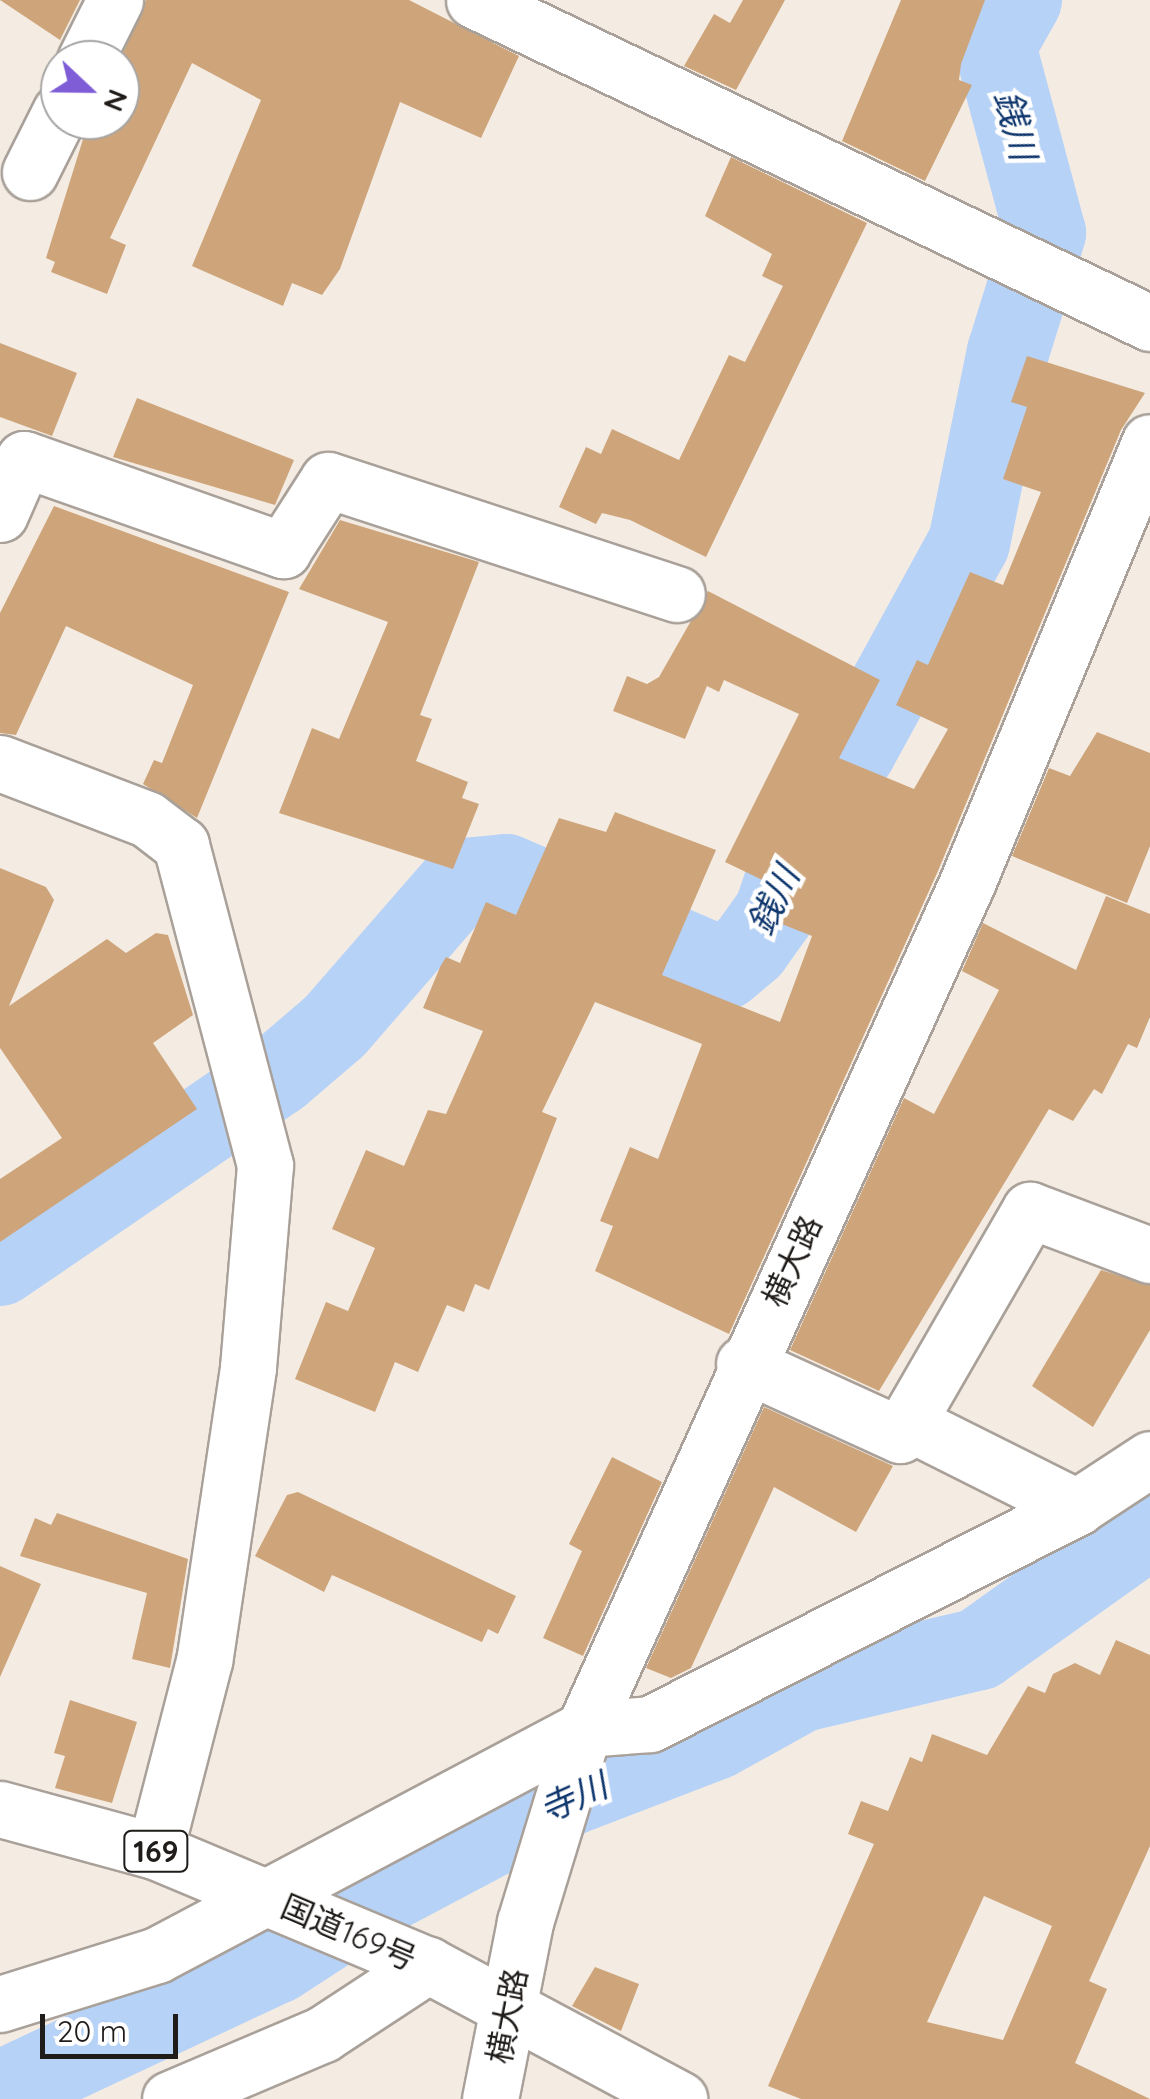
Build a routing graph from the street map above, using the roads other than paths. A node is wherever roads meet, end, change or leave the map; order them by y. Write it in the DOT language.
graph roads {
  1 [pos="115,0"];
  2 [pos="474,0"];
  3 [pos="96,40"];
  4 [pos="46,140"];
  5 [pos="30,172"];
  6 [pos="1150,323"];
  7 [pos="1150,442"];
  8 [pos="0,514"];
  9 [pos="677,594"];
  10 [pos="0,763"];
  11 [pos="1150,1255"];
  12 [pos="744,1364"];
  13 [pos="907,1422"];
  14 [pos="1150,1459"];
  15 [pos="1077,1506"];
  16 [pos="581,1740"];
  17 [pos="0,1809"];
  18 [pos="155,1851"];
  19 [pos="288,1906"];
  20 [pos="428,1965"];
  21 [pos="0,2004"];
  22 [pos="509,2015"];
  23 [pos="170,2099"];
  24 [pos="490,2099"];
  25 [pos="680,2099"];
  1 -- 3 [label="main road"];
  2 -- 6 [label="main road"];
  4 -- 5 [label="main road"];
  7 -- 12 [label="main road, 横大路"];
  8 -- 9 [label="main road"];
  10 -- 18 [label="main road"];
  11 -- 13 [label="main road"];
  12 -- 13 [label="main road"];
  12 -- 16 [label="main road, 横大路"];
  13 -- 15 [label="main road"];
  14 -- 15 [label="main road"];
  15 -- 16 [label="main road"];
  16 -- 19 [label="main road"];
  16 -- 22 [label="main road, 横大路"];
  17 -- 18 [label="main road, 国道169号 / 169"];
  18 -- 19 [label="main road, 国道169号 / 169"];
  19 -- 20 [label="main road, 国道169号 / 169"];
  19 -- 21 [label="main road"];
  20 -- 22 [label="main road, 国道169号 / 169"];
  20 -- 23 [label="main road"];
  22 -- 24 [label="main road, 横大路"];
  22 -- 25 [label="main road, 国道169号 / 169"];
}
